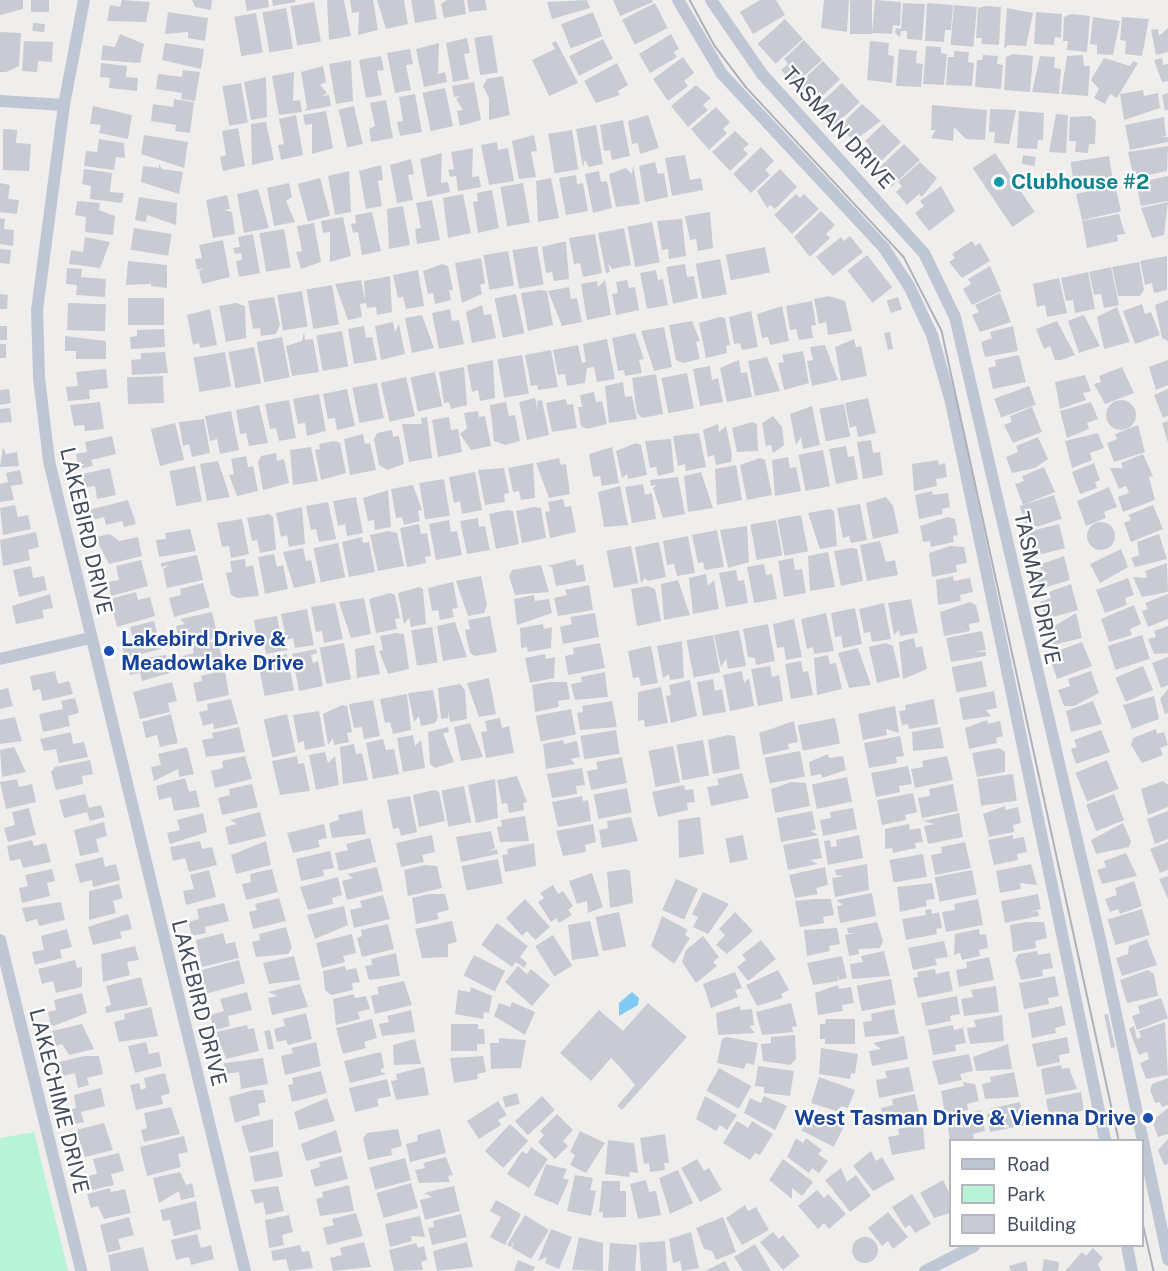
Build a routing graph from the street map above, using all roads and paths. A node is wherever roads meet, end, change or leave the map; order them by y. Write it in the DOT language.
graph roads {
  1 [pos="84,0"];
  2 [pos="678,0"];
  3 [pos="711,0"];
  4 [pos="0,101"];
  5 [pos="64,105"];
  6 [pos="90,638"];
  7 [pos="0,659"];
  8 [pos="0,940"];
  9 [pos="1105,1139"];
  10 [pos="1142,1139"];
  11 [pos="1144,1147"];
  12 [pos="1156,1200"];
  13 [pos="1144,1203"];
  14 [pos="970,1247"];
  15 [pos="1127,1247"];
  16 [pos="1168,1260"];
  17 [pos="81,1271"];
  18 [pos="245,1271"];
  19 [pos="925,1271"];
  20 [pos="1132,1271"];
  1 -- 5 [label="street, LAKEBIRD DRIVE"];
  2 -- 9 [label="street"];
  3 -- 10 [label="street, TASMAN DRIVE"];
  4 -- 5 [label="street"];
  5 -- 6 [label="street, LAKEBIRD DRIVE"];
  6 -- 7 [label="street"];
  6 -- 18 [label="street, LAKEBIRD DRIVE"];
  8 -- 17 [label="street, LAKECHIME DRIVE"];
  11 -- 12 [label="street, TASMAN DRIVE"];
  12 -- 13 [label="street"];
  12 -- 16 [label="street, TASMAN DRIVE"];
  14 -- 19 [label="street"];
  15 -- 20 [label="street"];
}
